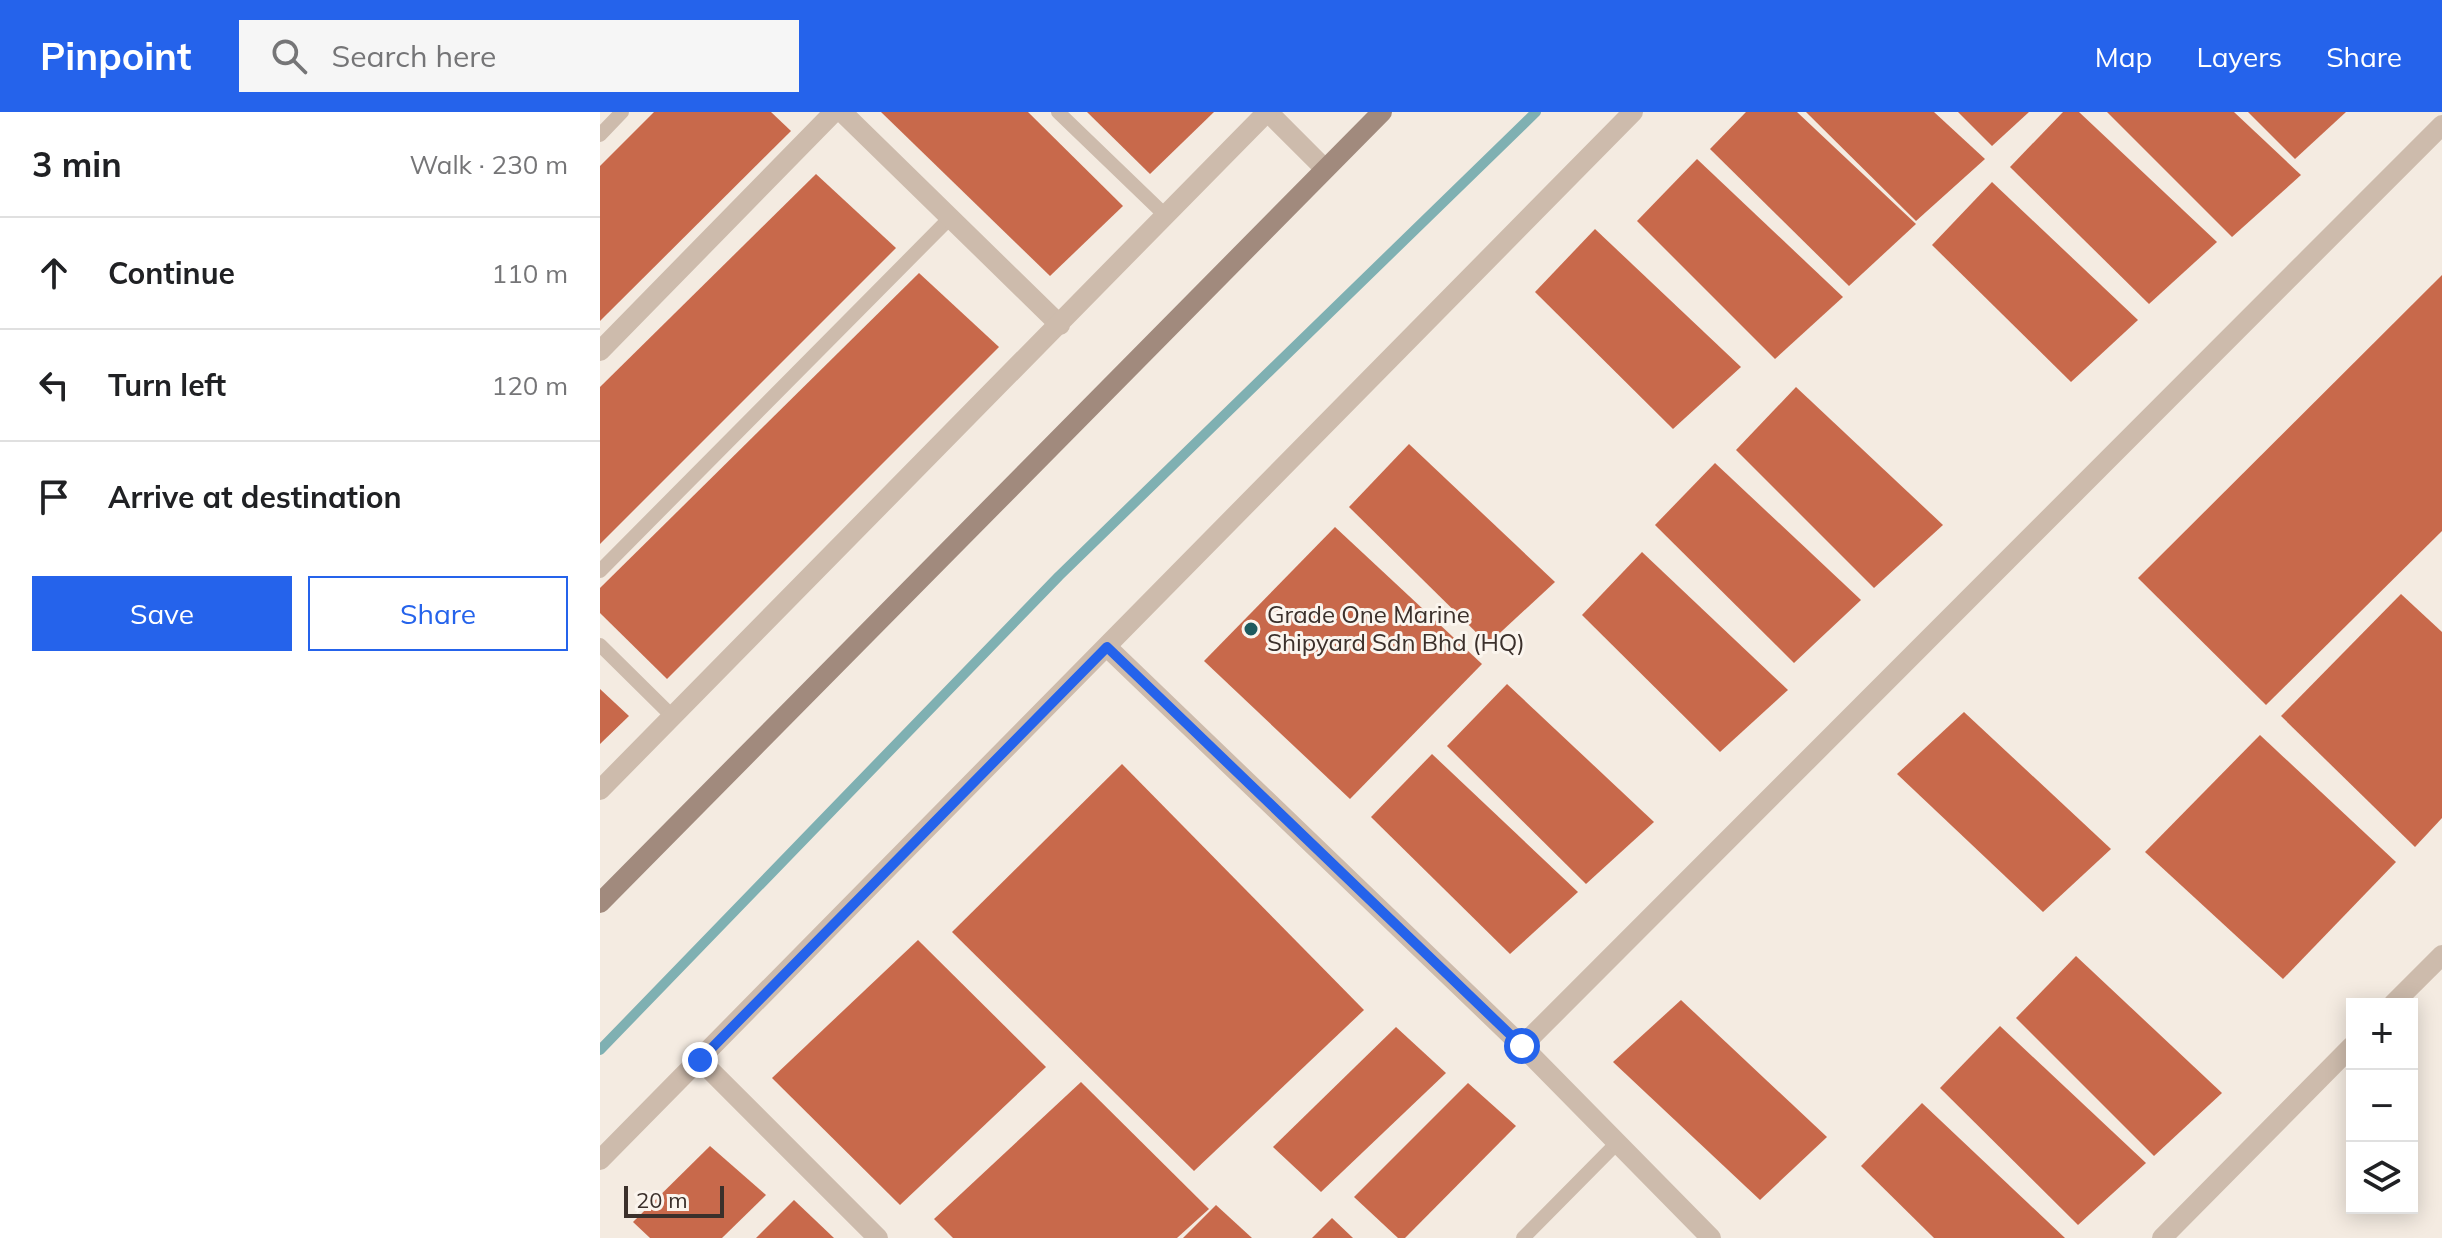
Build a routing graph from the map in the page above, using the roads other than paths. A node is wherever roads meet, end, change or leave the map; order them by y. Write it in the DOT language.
graph roads {
  1 [pos="622,112"];
  2 [pos="834,112"];
  3 [pos="842,112"];
  4 [pos="1058,112"];
  5 [pos="1267,112"];
  6 [pos="1382,112"];
  7 [pos="1633,112"];
  8 [pos="2442,125"];
  9 [pos="600,135"];
  10 [pos="1325,169"];
  11 [pos="1166,216"];
  12 [pos="950,218"];
  13 [pos="1060,325"];
  14 [pos="600,351"];
  15 [pos="600,571"];
  16 [pos="600,645"];
  17 [pos="1107,647"];
  18 [pos="673,717"];
  19 [pos="600,790"];
  20 [pos="600,903"];
  21 [pos="2442,955"];
  22 [pos="2399,998"];
  23 [pos="1522,1046"];
  24 [pos="2346,1052"];
  25 [pos="700,1060"];
  26 [pos="1618,1142"];
  27 [pos="600,1160"];
  28 [pos="878,1238"];
  29 [pos="1523,1238"];
  30 [pos="1711,1238"];
  31 [pos="2162,1238"];
  1 -- 9 [label="lane"];
  2 -- 14 [label="street"];
  3 -- 12 [label="street"];
  4 -- 11 [label="lane"];
  5 -- 10 [label="street"];
  5 -- 11 [label="street"];
  6 -- 10 [label="street"];
  7 -- 17 [label="street"];
  8 -- 23 [label="street"];
  10 -- 20 [label="street"];
  11 -- 13 [label="street"];
  12 -- 13 [label="street"];
  12 -- 15 [label="lane"];
  13 -- 18 [label="street"];
  16 -- 18 [label="lane"];
  17 -- 23 [label="street"];
  17 -- 25 [label="street"];
  18 -- 19 [label="street"];
  21 -- 22 [label="street"];
  23 -- 26 [label="street"];
  24 -- 31 [label="street"];
  25 -- 27 [label="street"];
  25 -- 28 [label="street"];
  26 -- 29 [label="lane"];
  26 -- 30 [label="street"];
}
